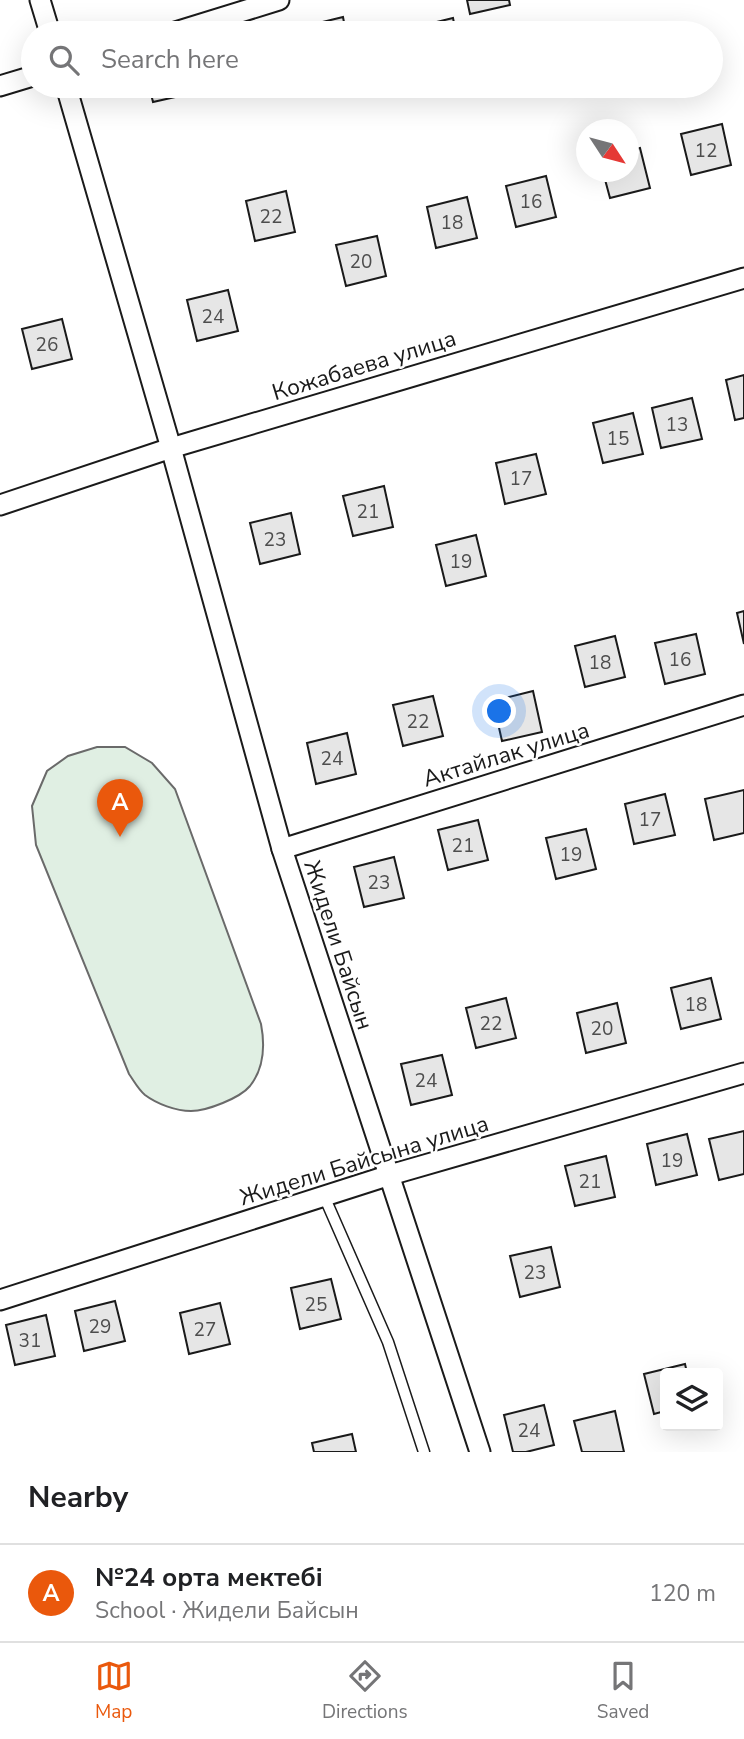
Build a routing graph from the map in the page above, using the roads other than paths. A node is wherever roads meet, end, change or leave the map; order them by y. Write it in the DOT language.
graph roads {
  1 [pos="40,0"];
  2 [pos="279,0"];
  3 [pos="46,21"];
  4 [pos="211,21"];
  5 [pos="21,80"];
  6 [pos="0,86"];
  7 [pos="69,98"];
  8 [pos="744,278"];
  9 [pos="171,448"];
  10 [pos="0,505"];
  11 [pos="744,705"];
  12 [pos="282,849"];
  13 [pos="744,1073"];
  14 [pos="390,1175"];
  15 [pos="324,1196"];
  16 [pos="0,1300"];
  17 [pos="424,1452"];
  18 [pos="480,1452"];
  1 -- 3 [label="street"];
  2 -- 4 [label="street"];
  5 -- 6 [label="street"];
  7 -- 9 [label="street, Жидели Байсын"];
  8 -- 9 [label="street, Кожабаева улица"];
  9 -- 10 [label="street, Кожабаева улица"];
  9 -- 12 [label="street, Жидели Байсын"];
  11 -- 12 [label="street, Актайлак улица"];
  12 -- 14 [label="street, Жидели Байсын"];
  13 -- 14 [label="street, Жидели Байсына улица"];
  14 -- 15 [label="street, Жидели Байсына улица"];
  14 -- 18 [label="street, Жидели Байсын"];
  15 -- 16 [label="street, Жидели Байсына улица"];
  15 -- 17 [label="lane"];
}
